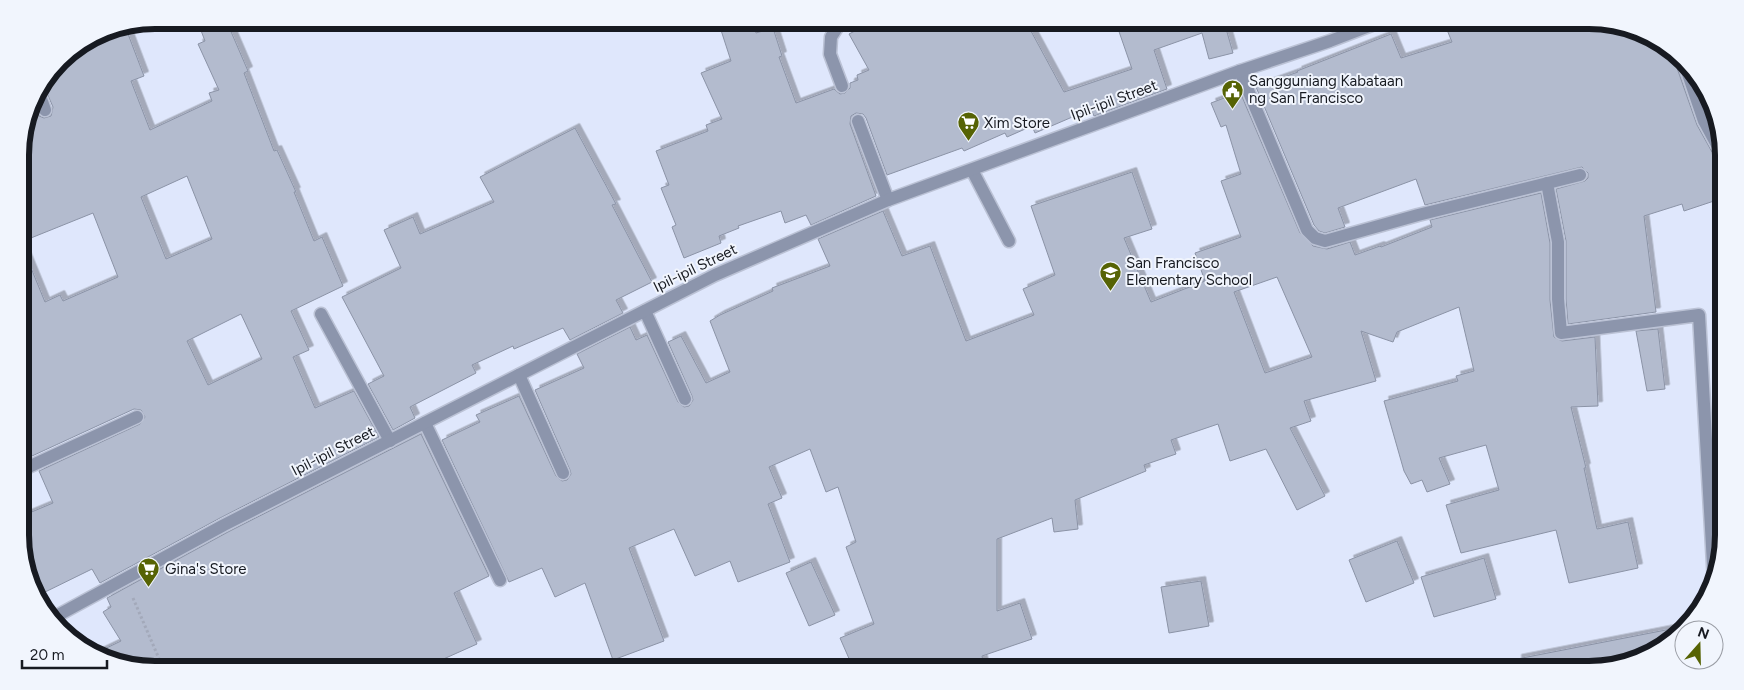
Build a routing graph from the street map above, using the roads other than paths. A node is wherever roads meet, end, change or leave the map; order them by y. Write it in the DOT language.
graph roads {
  1 [pos="837,29"];
  2 [pos="1361,29"];
  3 [pos="1240,71"];
  4 [pos="1690,79"];
  5 [pos="842,86"];
  6 [pos="42,100"];
  7 [pos="46,110"];
  8 [pos="858,121"];
  9 [pos="1714,140"];
  10 [pos="972,170"];
  11 [pos="1580,175"];
  12 [pos="1547,183"];
  13 [pos="888,200"];
  14 [pos="1009,240"];
  15 [pos="645,311"];
  16 [pos="321,314"];
  17 [pos="519,375"];
  18 [pos="685,399"];
  19 [pos="137,417"];
  20 [pos="426,423"];
  21 [pos="390,441"];
  22 [pos="29,467"];
  23 [pos="563,473"];
  24 [pos="1713,560"];
  25 [pos="500,580"];
  26 [pos="58,615"];
  1 -- 5 [label="street"];
  2 -- 3 [label="street, Ipil-ipil Street"];
  3 -- 10 [label="street, Ipil-ipil Street"];
  3 -- 12 [label="street"];
  4 -- 9 [label="street"];
  6 -- 7 [label="street"];
  8 -- 13 [label="street"];
  10 -- 13 [label="street, Ipil-ipil Street"];
  10 -- 14 [label="street"];
  11 -- 12 [label="street"];
  12 -- 24 [label="street"];
  13 -- 15 [label="street, Ipil-ipil Street"];
  15 -- 17 [label="street, Ipil-ipil Street"];
  15 -- 18 [label="street"];
  16 -- 21 [label="street"];
  17 -- 20 [label="street, Ipil-ipil Street"];
  17 -- 23 [label="street"];
  19 -- 22 [label="street"];
  20 -- 21 [label="street, Ipil-ipil Street"];
  20 -- 25 [label="street"];
  21 -- 26 [label="street, Ipil-ipil Street"];
}
